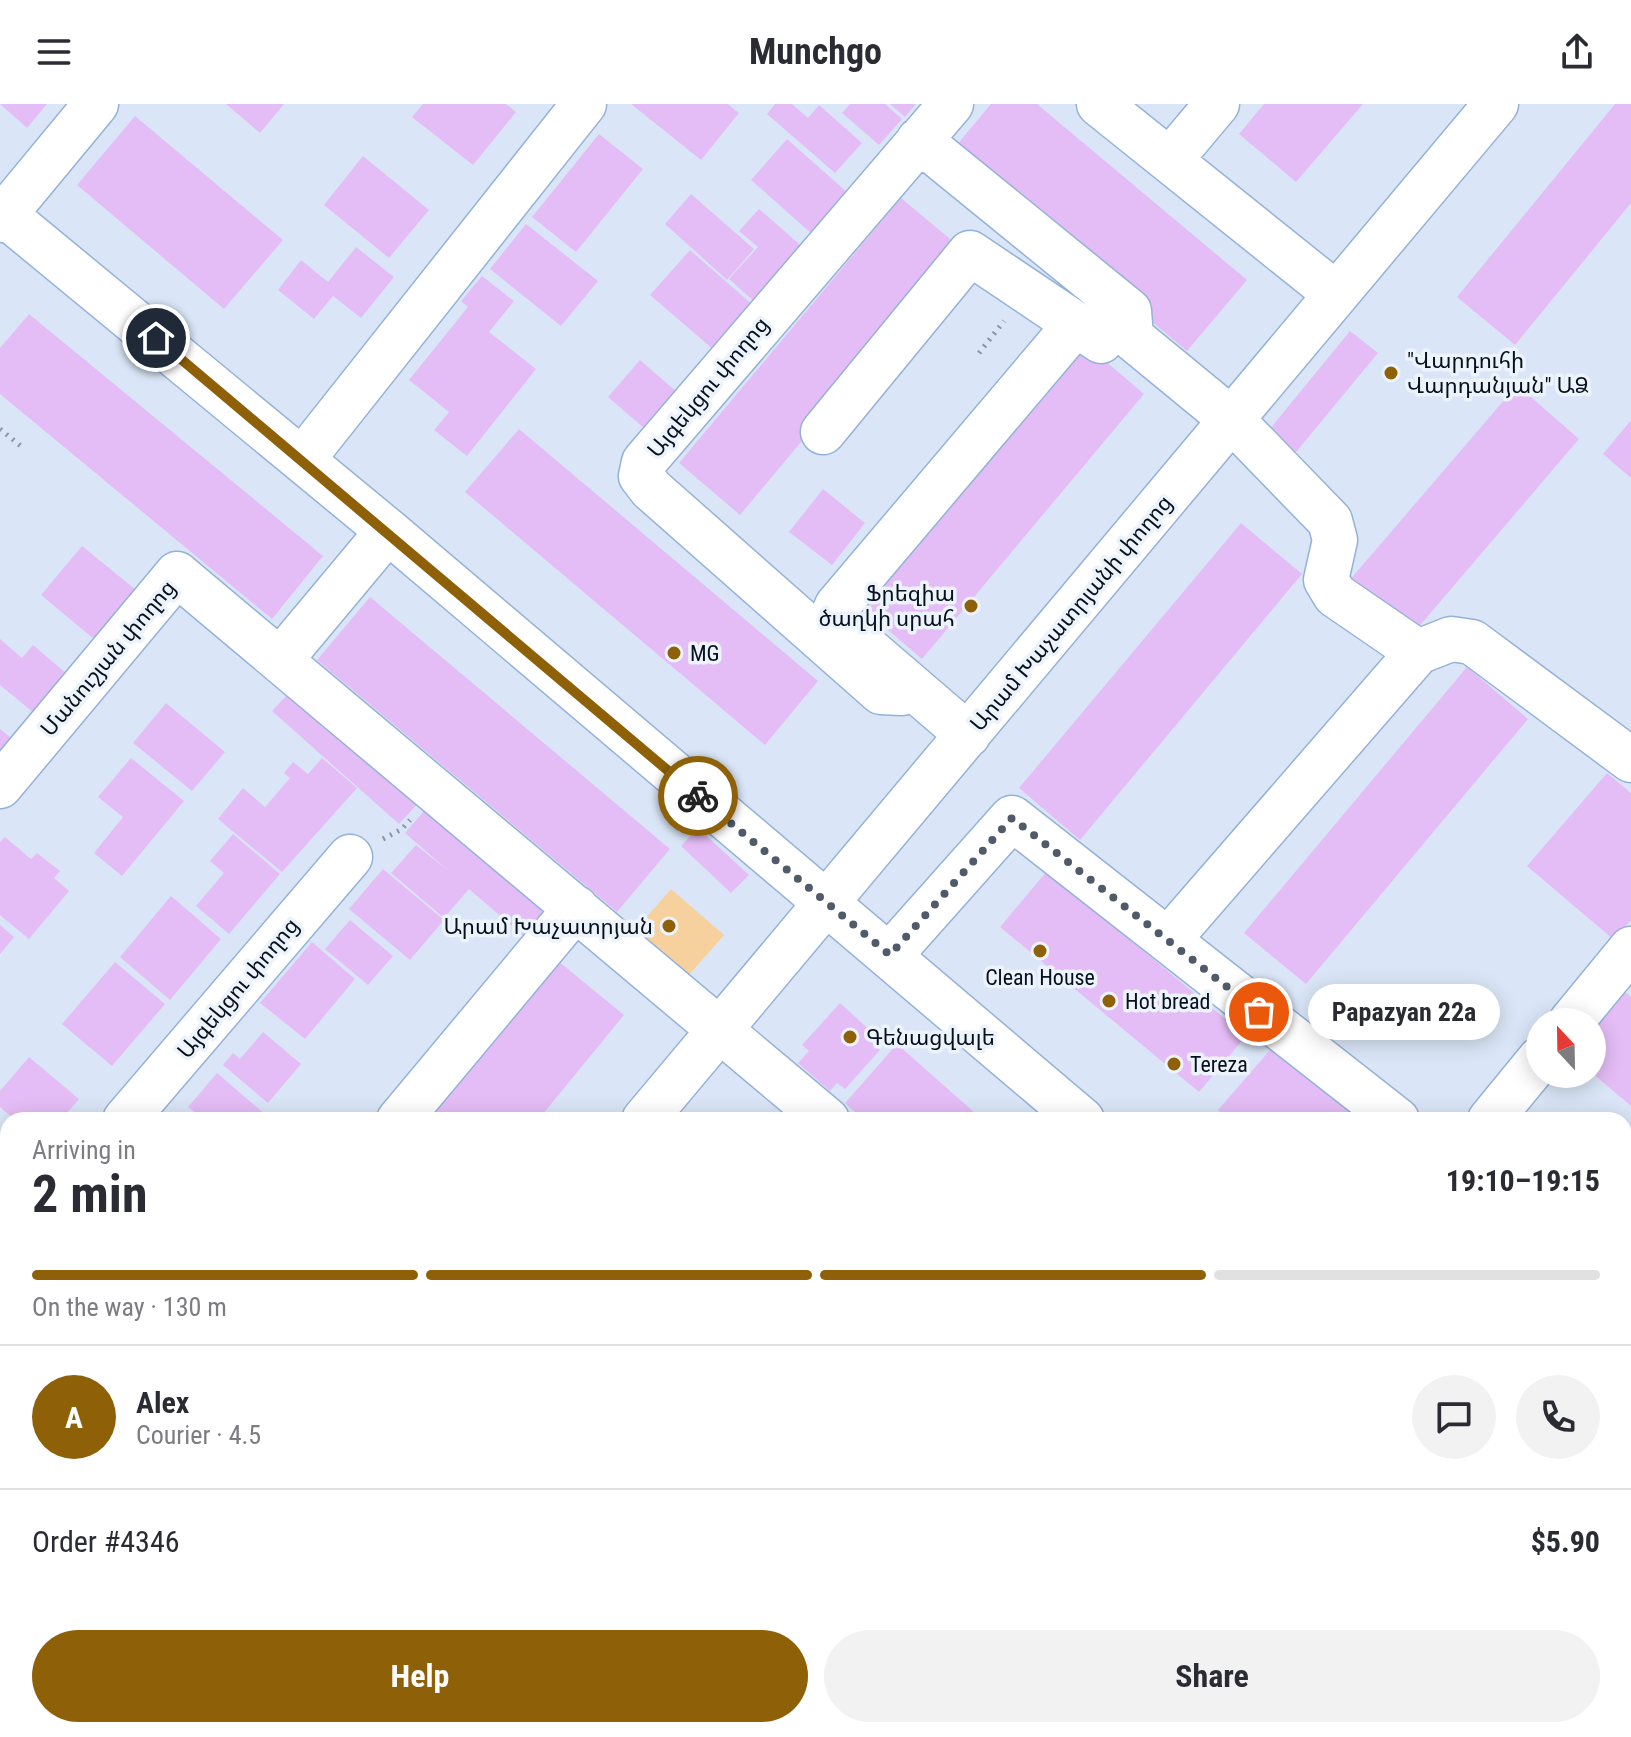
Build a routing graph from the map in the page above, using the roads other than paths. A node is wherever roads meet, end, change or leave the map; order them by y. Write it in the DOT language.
graph roads {
  1 [pos="96,104"];
  2 [pos="584,104"];
  3 [pos="951,104"];
  4 [pos="1099,104"];
  5 [pos="1217,104"];
  6 [pos="1496,104"];
  7 [pos="919,140"];
  8 [pos="1170,160"];
  9 [pos="2,215"];
  10 [pos="1336,294"];
  11 [pos="1075,325"];
  12 [pos="1131,337"];
  13 [pos="1232,420"];
  14 [pos="823,432"];
  15 [pos="302,460"];
  16 [pos="388,531"];
  17 [pos="1418,652"];
  18 [pos="281,659"];
  19 [pos="910,685"];
  20 [pos="968,735"];
  21 [pos="1631,760"];
  22 [pos="0,786"];
  23 [pos="350,857"];
  24 [pos="826,903"];
  25 [pos="576,908"];
  26 [pos="1168,940"];
  27 [pos="1631,949"];
  28 [pos="890,955"];
  29 [pos="1583,1008"];
  30 [pos="719,1031"];
  31 [pos="1526,1076"];
  32 [pos="132,1112"];
  33 [pos="406,1112"];
  34 [pos="651,1112"];
  35 [pos="817,1112"];
  36 [pos="1073,1112"];
  37 [pos="1387,1112"];
  38 [pos="1497,1112"];
  1 -- 9 [label="street"];
  2 -- 15 [label="street"];
  3 -- 7 [label="street, Այգեկցու փողոց"];
  4 -- 8 [label="street"];
  5 -- 8 [label="street"];
  6 -- 10 [label="street, Արամ Խաչատրյանի փողոց"];
  7 -- 12 [label="street"];
  7 -- 19 [label="street, Այգեկցու փողոց"];
  8 -- 10 [label="street"];
  9 -- 15 [label="street"];
  10 -- 13 [label="street, Արամ Խաչատրյանի փողոց"];
  11 -- 12 [label="street"];
  11 -- 14 [label="street"];
  11 -- 19 [label="street"];
  12 -- 13 [label="street"];
  13 -- 17 [label="street"];
  13 -- 20 [label="street, Արամ Խաչատրյանի փողոց"];
  15 -- 16 [label="street"];
  16 -- 18 [label="street"];
  16 -- 24 [label="street"];
  17 -- 21 [label="street"];
  17 -- 26 [label="street"];
  18 -- 22 [label="street, Մանուշյան փողոց"];
  18 -- 25 [label="street"];
  19 -- 20 [label="street"];
  20 -- 24 [label="street, Արամ Խաչատրյանի փողոց"];
  23 -- 32 [label="street, Այգեկցու փողոց"];
  24 -- 28 [label="street"];
  24 -- 30 [label="street, Արամ Խաչատրյանի փողոց"];
  25 -- 30 [label="street"];
  25 -- 33 [label="street"];
  26 -- 28 [label="street"];
  26 -- 37 [label="street"];
  27 -- 29 [label="street"];
  28 -- 36 [label="street"];
  30 -- 34 [label="street, Արամ Խաչատրյանի փողոց"];
  30 -- 35 [label="street"];
  31 -- 38 [label="street"];
}
